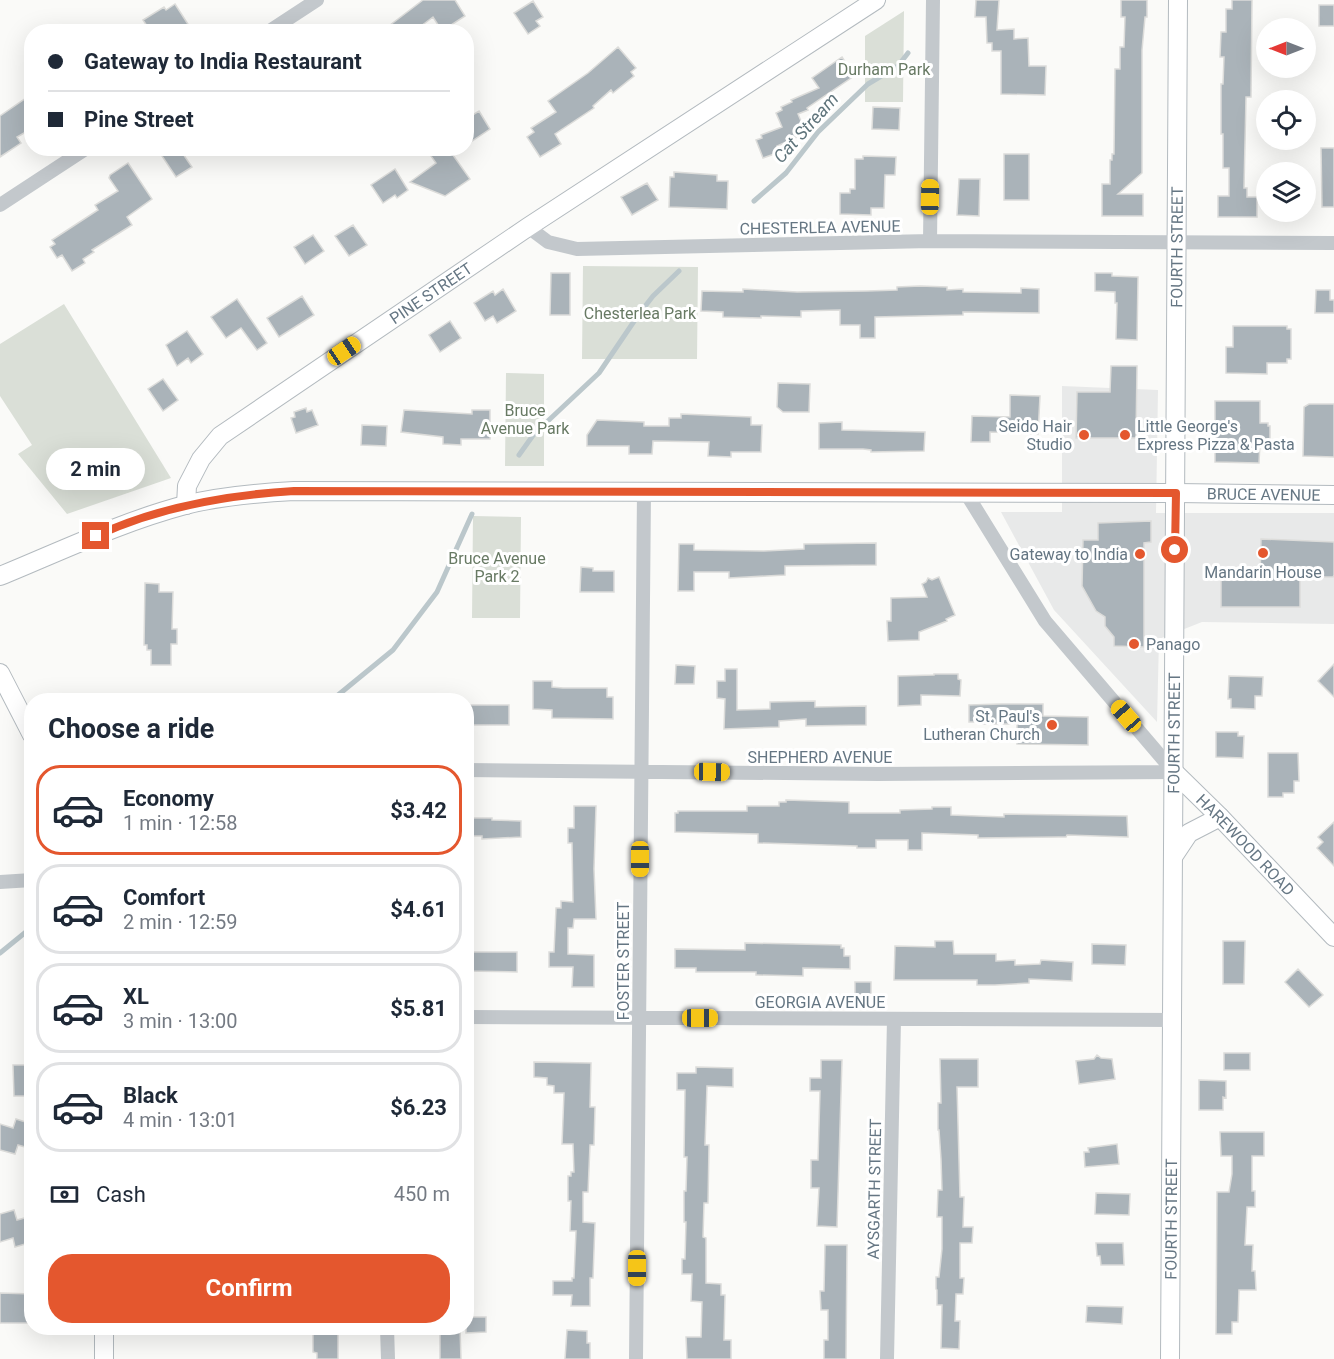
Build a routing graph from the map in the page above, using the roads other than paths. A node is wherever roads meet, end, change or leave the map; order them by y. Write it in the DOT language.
graph roads {
  1 [pos="317,0"];
  2 [pos="876,0"];
  3 [pos="933,0"];
  4 [pos="1178,0"];
  5 [pos="280,24"];
  6 [pos="75,156"];
  7 [pos="0,206"];
  8 [pos="528,227"];
  9 [pos="930,241"];
  10 [pos="1177,243"];
  11 [pos="1334,243"];
  12 [pos="644,492"];
  13 [pos="966,493"];
  14 [pos="1176,493"];
  15 [pos="1334,495"];
  16 [pos="186,505"];
  17 [pos="0,576"];
  18 [pos="0,673"];
  19 [pos="24,720"];
  20 [pos="474,770"];
  21 [pos="641,772"];
  22 [pos="1174,772"];
  23 [pos="1220,817"];
  24 [pos="1173,857"];
  25 [pos="24,880"];
  26 [pos="0,882"];
  27 [pos="1334,938"];
  28 [pos="474,1017"];
  29 [pos="639,1018"];
  30 [pos="894,1019"];
  31 [pos="1173,1020"];
  32 [pos="104,1335"];
  33 [pos="387,1335"];
  34 [pos="104,1359"];
  35 [pos="388,1359"];
  36 [pos="636,1359"];
  37 [pos="887,1359"];
  38 [pos="1170,1359"];
  1 -- 5 [label="street"];
  2 -- 8 [label="street, PINE STREET"];
  3 -- 9 [label="street"];
  4 -- 10 [label="street, FOURTH STREET"];
  6 -- 7 [label="street"];
  8 -- 9 [label="street, CHESTERLEA AVENUE"];
  8 -- 16 [label="street, PINE STREET"];
  9 -- 10 [label="street, CHESTERLEA AVENUE"];
  10 -- 11 [label="street, CHESTERLEA AVENUE"];
  10 -- 14 [label="street, FOURTH STREET"];
  12 -- 13 [label="street, BRUCE AVENUE"];
  12 -- 16 [label="street, BRUCE AVENUE"];
  12 -- 21 [label="street, FOSTER STREET"];
  13 -- 14 [label="street, BRUCE AVENUE"];
  13 -- 22 [label="street, HAREWOOD ROAD"];
  14 -- 15 [label="street, BRUCE AVENUE"];
  14 -- 22 [label="street, FOURTH STREET"];
  16 -- 17 [label="street"];
  18 -- 19 [label="street"];
  20 -- 21 [label="street, SHEPHERD AVENUE"];
  21 -- 22 [label="street, SHEPHERD AVENUE"];
  21 -- 29 [label="street, FOSTER STREET"];
  22 -- 23 [label="street, HAREWOOD ROAD"];
  22 -- 24 [label="street, FOURTH STREET"];
  23 -- 24 [label="street"];
  23 -- 27 [label="street, HAREWOOD ROAD"];
  24 -- 31 [label="street, FOURTH STREET"];
  25 -- 26 [label="street"];
  28 -- 29 [label="street, GEORGIA AVENUE"];
  29 -- 30 [label="street, GEORGIA AVENUE"];
  29 -- 36 [label="street, FOSTER STREET"];
  30 -- 31 [label="street, GEORGIA AVENUE"];
  30 -- 37 [label="street, AYSGARTH STREET"];
  31 -- 38 [label="street, FOURTH STREET"];
  32 -- 34 [label="street"];
  33 -- 35 [label="street"];
}
